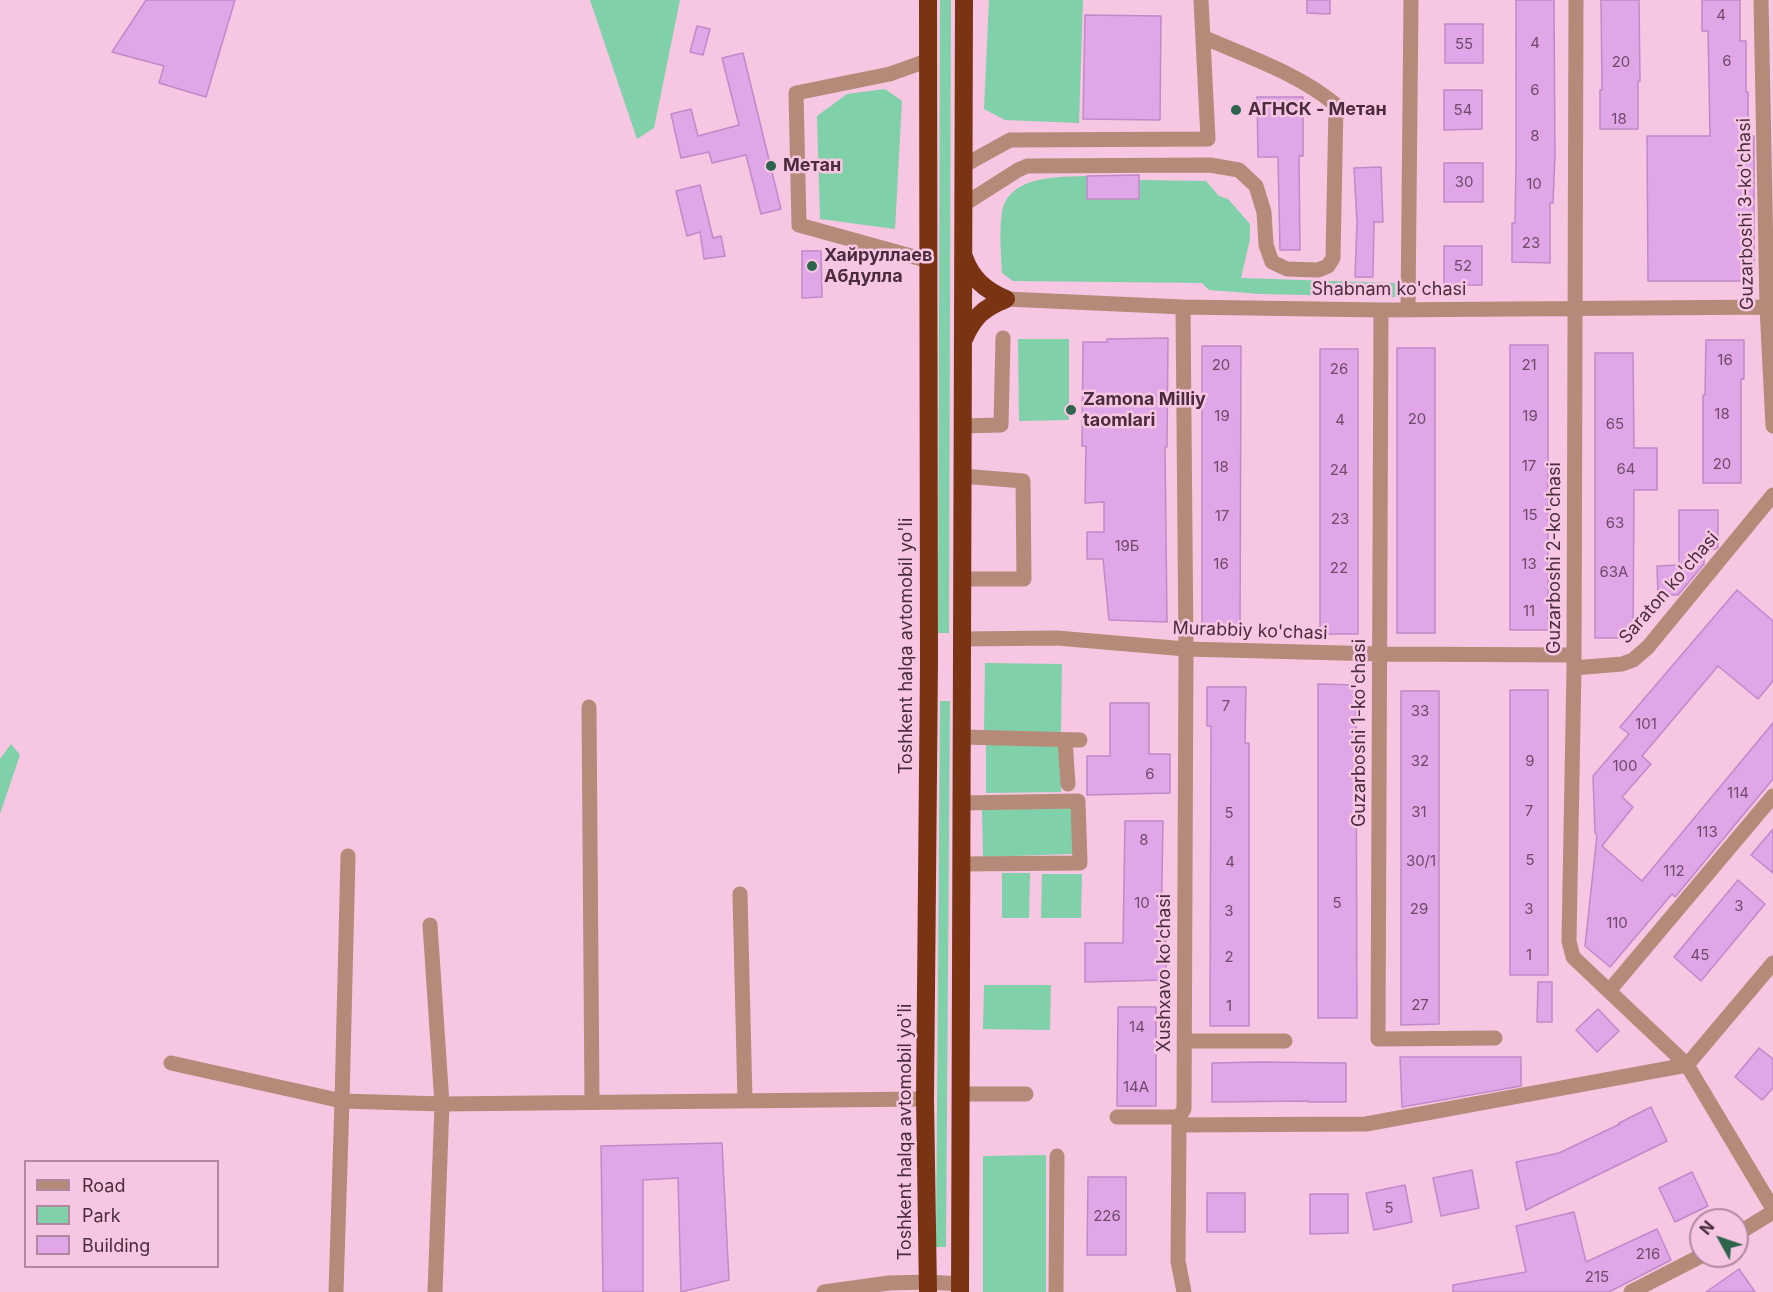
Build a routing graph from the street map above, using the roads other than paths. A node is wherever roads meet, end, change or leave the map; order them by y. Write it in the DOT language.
graph roads {
  1 [pos="928,0"];
  2 [pos="964,0"];
  3 [pos="1201,0"];
  4 [pos="1411,0"];
  5 [pos="1576,0"];
  6 [pos="1761,0"];
  7 [pos="1203,37"];
  8 [pos="929,60"];
  9 [pos="963,166"];
  10 [pos="963,206"];
  11 [pos="963,254"];
  12 [pos="929,261"];
  13 [pos="1006,299"];
  14 [pos="1183,307"];
  15 [pos="1770,307"];
  16 [pos="1575,309"];
  17 [pos="1381,310"];
  18 [pos="1408,310"];
  19 [pos="1004,338"];
  20 [pos="963,341"];
  21 [pos="962,426"];
  22 [pos="1773,426"];
  23 [pos="962,476"];
  24 [pos="1773,495"];
  25 [pos="962,579"];
  26 [pos="962,639"];
  27 [pos="1186,649"];
  28 [pos="1380,654"];
  29 [pos="1574,661"];
  30 [pos="929,662"];
  31 [pos="962,662"];
  32 [pos="589,707"];
  33 [pos="962,737"];
  34 [pos="1068,784"];
  35 [pos="1773,796"];
  36 [pos="961,803"];
  37 [pos="348,856"];
  38 [pos="961,864"];
  39 [pos="740,894"];
  40 [pos="430,925"];
  41 [pos="1773,963"];
  42 [pos="1609,991"];
  43 [pos="1495,1038"];
  44 [pos="1184,1041"];
  45 [pos="1285,1041"];
  46 [pos="171,1063"];
  47 [pos="1687,1065"];
  48 [pos="960,1094"];
  49 [pos="1026,1094"];
  50 [pos="925,1099"];
  51 [pos="342,1101"];
  52 [pos="745,1101"];
  53 [pos="592,1102"];
  54 [pos="442,1104"];
  55 [pos="1117,1117"];
  56 [pos="1179,1121"];
  57 [pos="1057,1156"];
  58 [pos="1773,1210"];
  59 [pos="1749,1226"];
  60 [pos="1689,1262"];
  61 [pos="928,1287"];
  62 [pos="960,1288"];
  63 [pos="336,1292"];
  64 [pos="435,1292"];
  65 [pos="824,1292"];
  66 [pos="1056,1292"];
  67 [pos="1184,1292"];
  68 [pos="1631,1292"];
  1 -- 8 [label="highway, Toshkent halqa avtomobil yo'li"];
  2 -- 9 [label="highway"];
  3 -- 7 [label="street"];
  4 -- 18 [label="street"];
  5 -- 16 [label="street, Guzarboshi 2-ko'chasi"];
  6 -- 15 [label="street, Guzarboshi 3-ko'chasi"];
  7 -- 9 [label="street"];
  7 -- 10 [label="street"];
  8 -- 12 [label="highway, Toshkent halqa avtomobil yo'li"];
  8 -- 12 [label="street"];
  9 -- 10 [label="highway"];
  10 -- 11 [label="highway"];
  11 -- 13 [label="highway"];
  11 -- 20 [label="highway"];
  12 -- 30 [label="highway, Toshkent halqa avtomobil yo'li"];
  13 -- 14 [label="street, Shabnam ko'chasi"];
  13 -- 20 [label="highway"];
  14 -- 17 [label="street, Shabnam ko'chasi"];
  14 -- 27 [label="street, Xushxavo ko'chasi"];
  15 -- 16 [label="street, Shabnam ko'chasi"];
  15 -- 22 [label="street, Guzarboshi 3-ko'chasi"];
  16 -- 18 [label="street, Shabnam ko'chasi"];
  16 -- 29 [label="street, Guzarboshi 2-ko'chasi"];
  17 -- 18 [label="street, Shabnam ko'chasi"];
  17 -- 28 [label="street, Guzarboshi 1-ko'chasi"];
  19 -- 21 [label="street"];
  20 -- 21 [label="highway"];
  21 -- 23 [label="highway"];
  23 -- 25 [label="highway"];
  23 -- 25 [label="street"];
  24 -- 29 [label="street, Saraton ko'chasi"];
  25 -- 26 [label="highway"];
  26 -- 27 [label="street, Murabbiy ko'chasi"];
  26 -- 31 [label="highway"];
  27 -- 28 [label="street, Murabbiy ko'chasi"];
  27 -- 44 [label="street, Xushxavo ko'chasi"];
  28 -- 29 [label="street, Murabbiy ko'chasi"];
  28 -- 43 [label="street, Guzarboshi 1-ko'chasi"];
  29 -- 42 [label="street, Guzarboshi 2-ko'chasi"];
  30 -- 31 [label="highway"];
  30 -- 50 [label="highway, Toshkent halqa avtomobil yo'li"];
  31 -- 33 [label="highway"];
  32 -- 53 [label="street"];
  33 -- 34 [label="street"];
  33 -- 36 [label="highway"];
  35 -- 42 [label="street"];
  36 -- 38 [label="highway"];
  36 -- 38 [label="street"];
  37 -- 51 [label="street"];
  38 -- 48 [label="highway"];
  39 -- 52 [label="street"];
  40 -- 54 [label="street"];
  41 -- 47 [label="street"];
  42 -- 47 [label="street, Guzarboshi 2-ko'chasi"];
  44 -- 45 [label="street"];
  44 -- 56 [label="street, Xushxavo ko'chasi"];
  46 -- 51 [label="street"];
  47 -- 56 [label="street"];
  47 -- 58 [label="street, Guzarboshi 2-ko'chasi"];
  48 -- 49 [label="street"];
  48 -- 62 [label="highway"];
  50 -- 52 [label="street"];
  50 -- 61 [label="highway, Toshkent halqa avtomobil yo'li"];
  51 -- 54 [label="street"];
  51 -- 63 [label="street"];
  52 -- 53 [label="street"];
  53 -- 54 [label="street"];
  54 -- 64 [label="street"];
  55 -- 56 [label="street"];
  56 -- 67 [label="street, Xushxavo ko'chasi"];
  57 -- 66 [label="street"];
  58 -- 59 [label="street"];
  60 -- 68 [label="street"];
  61 -- 62 [label="street"];
  61 -- 65 [label="street"];
}
